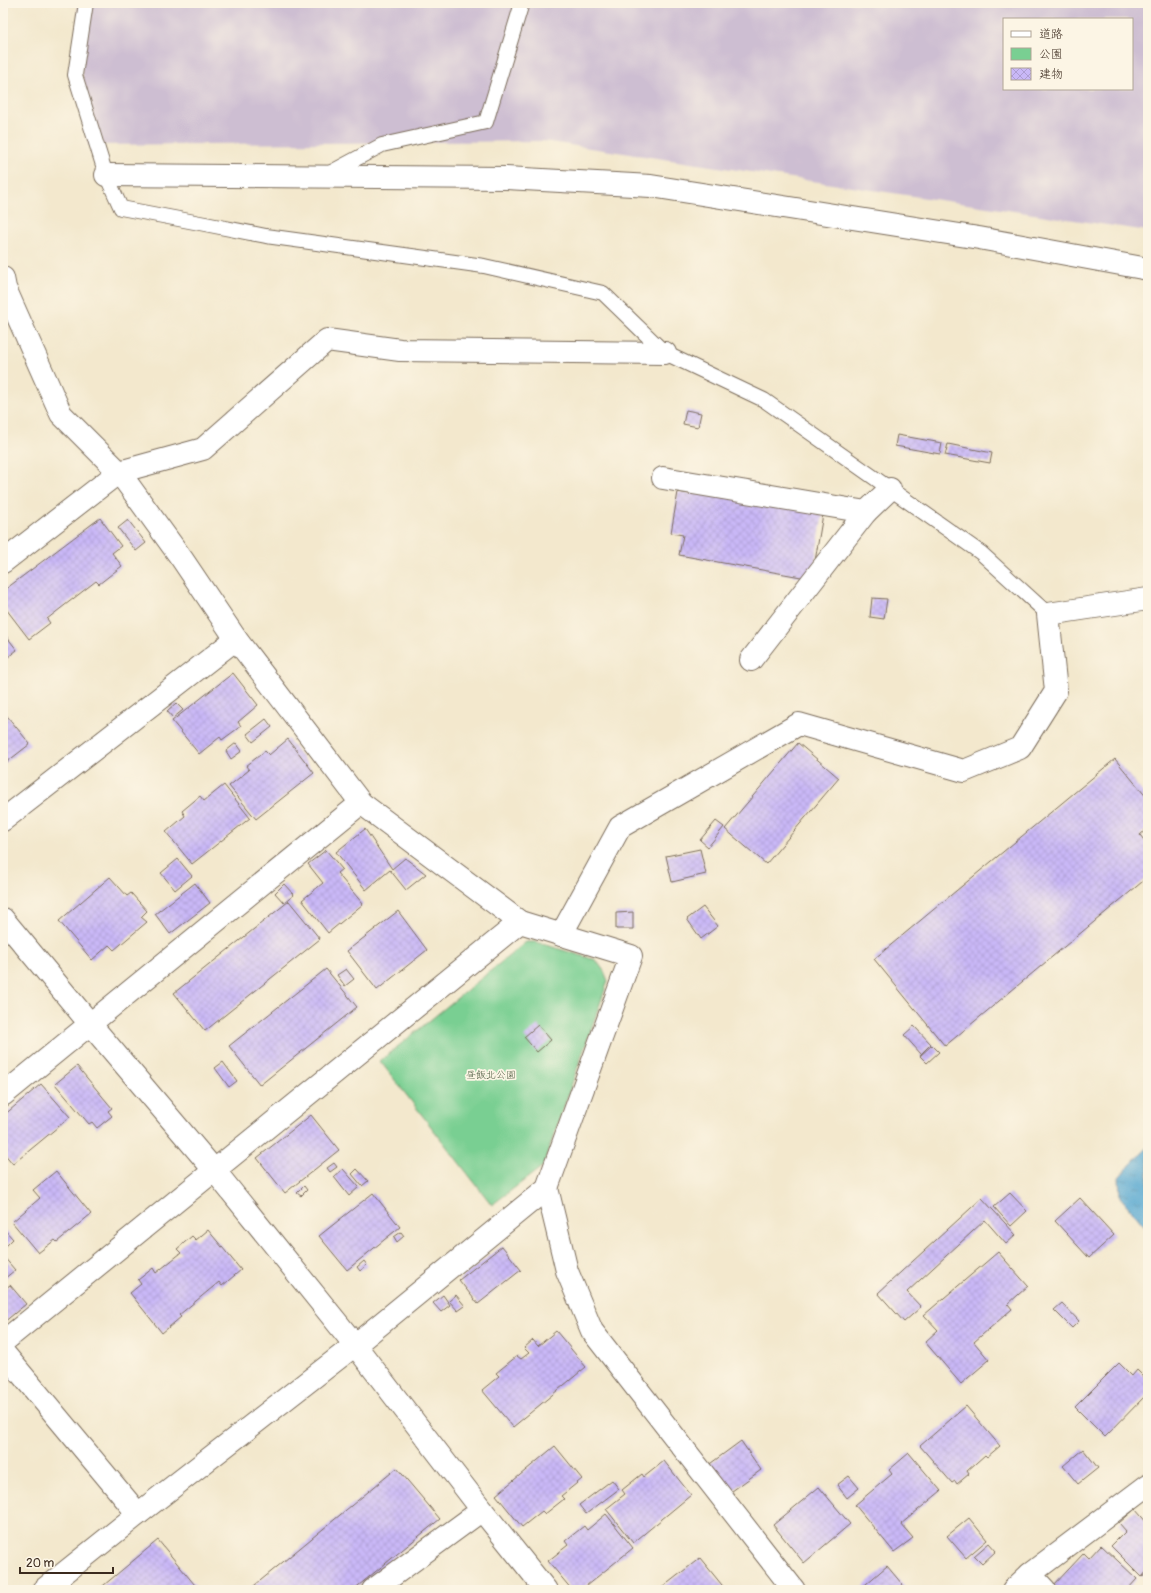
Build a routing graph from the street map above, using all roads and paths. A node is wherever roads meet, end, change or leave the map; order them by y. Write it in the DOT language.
graph roads {
  1 [pos="86,3"];
  2 [pos="522,3"];
  3 [pos="106,175"];
  4 [pos="322,177"];
  5 [pos="1148,269"];
  6 [pos="3,278"];
  7 [pos="664,353"];
  8 [pos="119,472"];
  9 [pos="663,478"];
  10 [pos="890,489"];
  11 [pos="866,512"];
  12 [pos="3,562"];
  13 [pos="1148,598"];
  14 [pos="1048,614"];
  15 [pos="236,639"];
  16 [pos="751,660"];
  17 [pos="361,803"];
  18 [pos="3,820"];
  19 [pos="3,919"];
  20 [pos="520,922"];
  21 [pos="561,935"];
  22 [pos="91,1025"];
  23 [pos="3,1095"];
  24 [pos="214,1170"];
  25 [pos="546,1188"];
  26 [pos="3,1342"];
  27 [pos="355,1345"];
  28 [pos="3,1352"];
  29 [pos="1148,1485"];
  30 [pos="482,1510"];
  31 [pos="138,1514"];
  32 [pos="1030,1574"];
  33 [pos="43,1590"];
  34 [pos="373,1590"];
  35 [pos="546,1590"];
  36 [pos="794,1590"];
  37 [pos="1013,1590"];
  38 [pos="1045,1590"];
  1 -- 3 [label="lane"];
  2 -- 4 [label="lane"];
  3 -- 4 [label="street"];
  3 -- 7 [label="lane"];
  4 -- 5 [label="street"];
  6 -- 8 [label="street"];
  7 -- 8 [label="street"];
  7 -- 10 [label="lane"];
  8 -- 12 [label="street"];
  8 -- 15 [label="street"];
  9 -- 11 [label="street"];
  10 -- 11 [label="street"];
  10 -- 14 [label="lane"];
  11 -- 16 [label="street"];
  13 -- 14 [label="street"];
  14 -- 21 [label="street"];
  15 -- 17 [label="street"];
  15 -- 18 [label="street"];
  17 -- 20 [label="street"];
  17 -- 22 [label="street"];
  19 -- 22 [label="street"];
  20 -- 21 [label="street"];
  20 -- 24 [label="street"];
  21 -- 25 [label="street"];
  22 -- 23 [label="street"];
  22 -- 24 [label="street"];
  24 -- 26 [label="street"];
  24 -- 27 [label="street"];
  25 -- 27 [label="street"];
  25 -- 36 [label="street"];
  27 -- 30 [label="street"];
  27 -- 31 [label="street"];
  28 -- 31 [label="street"];
  29 -- 32 [label="street"];
  30 -- 34 [label="street"];
  30 -- 35 [label="street"];
  31 -- 33 [label="street"];
  32 -- 37 [label="street"];
  32 -- 38 [label="street"];
}
